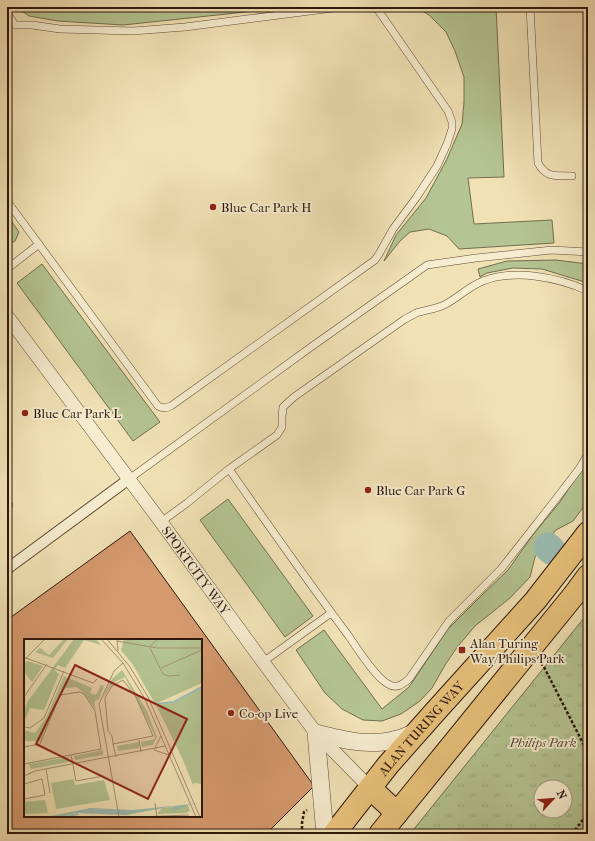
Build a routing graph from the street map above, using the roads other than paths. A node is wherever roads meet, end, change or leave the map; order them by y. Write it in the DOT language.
graph roads {
  1 [pos="341,7"];
  2 [pos="373,7"];
  3 [pos="530,7"];
  4 [pos="7,13"];
  5 [pos="572,176"];
  6 [pos="7,201"];
  7 [pos="39,244"];
  8 [pos="588,252"];
  9 [pos="7,268"];
  10 [pos="588,291"];
  11 [pos="7,316"];
  12 [pos="588,454"];
  13 [pos="229,469"];
  14 [pos="129,479"];
  15 [pos="162,522"];
  16 [pos="588,533"];
  17 [pos="7,569"];
  18 [pos="588,576"];
  19 [pos="331,613"];
  20 [pos="263,662"];
  21 [pos="419,730"];
  22 [pos="316,733"];
  23 [pos="370,788"];
  24 [pos="397,813"];
  25 [pos="325,834"];
  26 [pos="334,834"];
  27 [pos="380,834"];
  1 -- 4 [label="lane"];
  2 -- 7 [label="lane"];
  3 -- 5 [label="lane"];
  6 -- 7 [label="lane"];
  7 -- 9 [label="lane"];
  8 -- 14 [label="lane"];
  10 -- 13 [label="lane"];
  11 -- 14 [label="street, SPORTCITY WAY"];
  12 -- 19 [label="lane"];
  13 -- 15 [label="lane"];
  13 -- 19 [label="lane"];
  14 -- 15 [label="street, SPORTCITY WAY"];
  14 -- 17 [label="street"];
  15 -- 20 [label="street, SPORTCITY WAY"];
  16 -- 21 [label="highway, ALAN TURING WAY"];
  18 -- 24 [label="highway"];
  19 -- 20 [label="lane"];
  20 -- 22 [label="street, SPORTCITY WAY"];
  21 -- 22 [label="street"];
  21 -- 23 [label="highway, ALAN TURING WAY"];
  22 -- 23 [label="street, SPORTCITY WAY"];
  22 -- 25 [label="street"];
  23 -- 24 [label="highway, SPORTCITY WAY"];
  23 -- 26 [label="highway, ALAN TURING WAY"];
  24 -- 27 [label="highway"];
}
